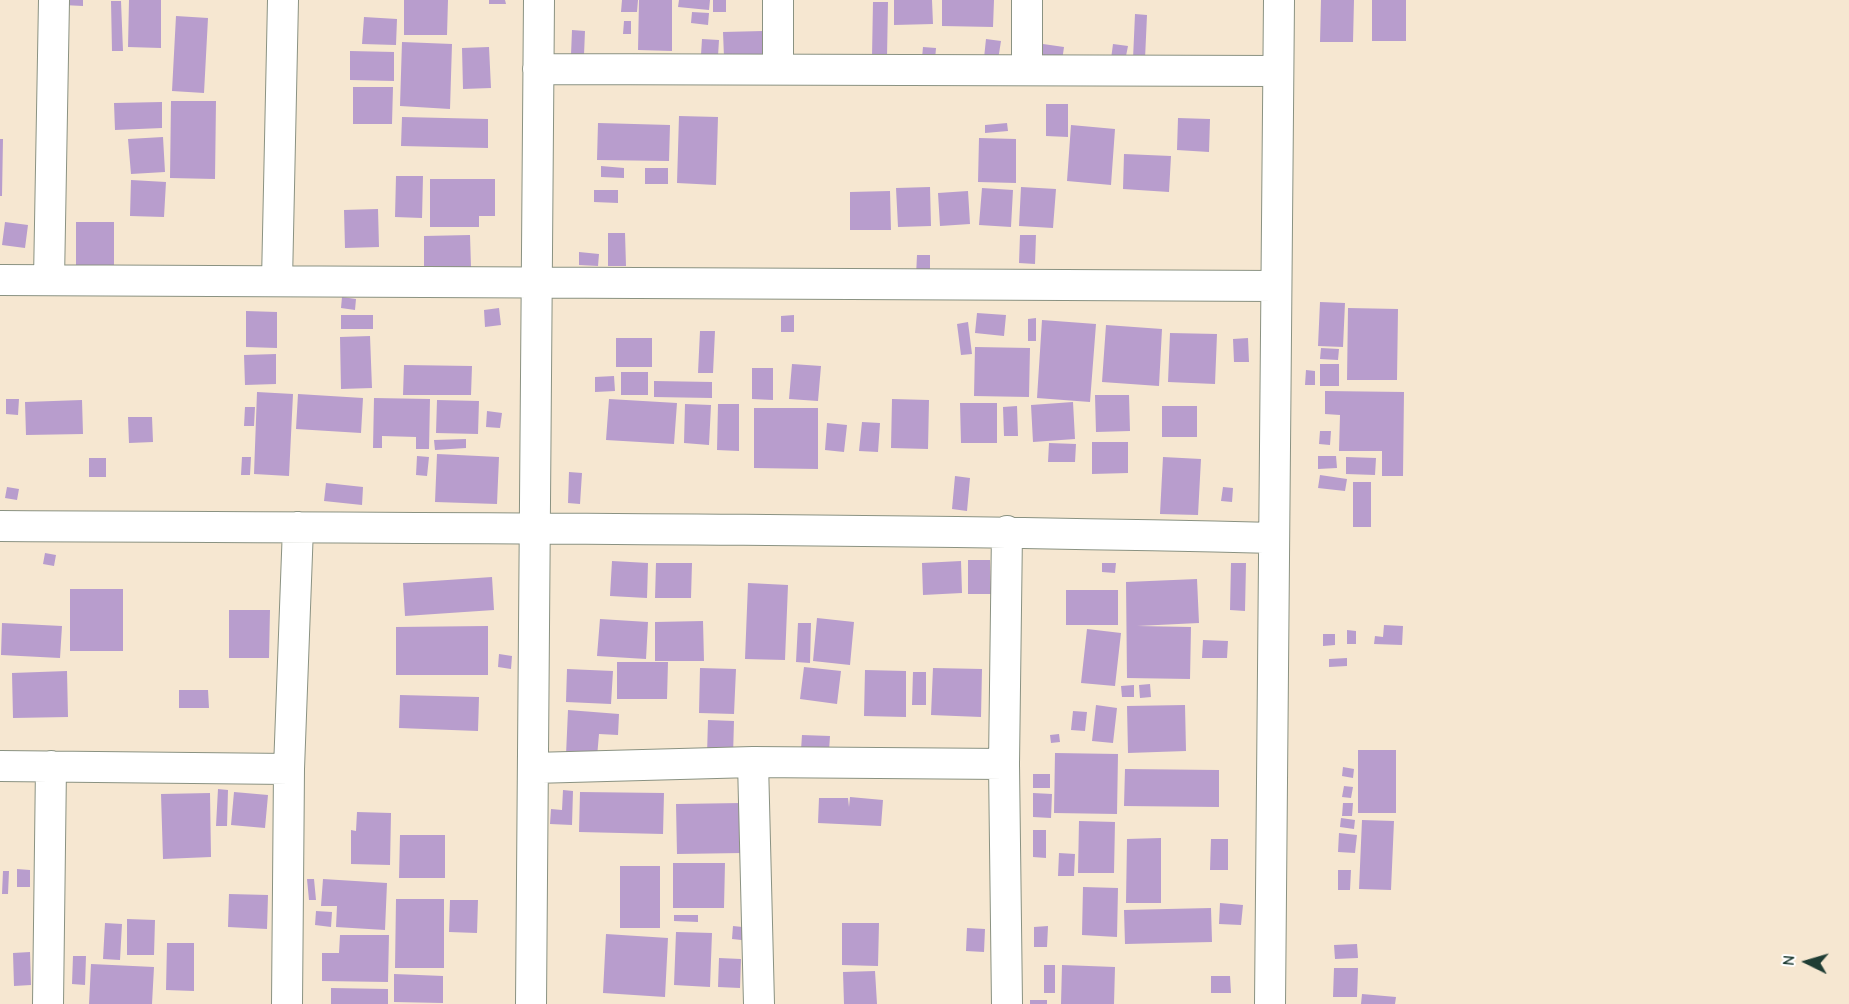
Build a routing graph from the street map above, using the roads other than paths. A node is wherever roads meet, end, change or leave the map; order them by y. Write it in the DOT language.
graph roads {
  1 [pos="54,0"];
  2 [pos="283,0"];
  3 [pos="539,0"];
  4 [pos="778,0"];
  5 [pos="1027,0"];
  6 [pos="1279,0"];
  7 [pos="538,69"];
  8 [pos="778,69"];
  9 [pos="1027,70"];
  10 [pos="1278,71"];
  11 [pos="0,280"];
  12 [pos="49,280"];
  13 [pos="277,281"];
  14 [pos="536,282"];
  15 [pos="1276,286"];
  16 [pos="0,526"];
  17 [pos="298,527"];
  18 [pos="535,527"];
  19 [pos="1007,531"];
  20 [pos="1274,538"];
  21 [pos="753,762"];
  22 [pos="1004,764"];
  23 [pos="0,766"];
  24 [pos="51,766"];
  25 [pos="533,768"];
  26 [pos="289,769"];
  27 [pos="48,1004"];
  28 [pos="287,1004"];
  29 [pos="531,1004"];
  30 [pos="759,1004"];
  31 [pos="1006,1004"];
  32 [pos="1270,1004"];
  1 -- 12 [label="street"];
  2 -- 13 [label="street"];
  3 -- 7 [label="street"];
  4 -- 8 [label="street"];
  5 -- 9 [label="street"];
  6 -- 10 [label="street"];
  7 -- 8 [label="street"];
  7 -- 14 [label="street"];
  8 -- 9 [label="street"];
  9 -- 10 [label="street"];
  10 -- 15 [label="street"];
  11 -- 12 [label="street"];
  12 -- 13 [label="street"];
  13 -- 14 [label="street"];
  14 -- 15 [label="street"];
  14 -- 18 [label="street"];
  15 -- 20 [label="street"];
  16 -- 17 [label="street"];
  17 -- 18 [label="street"];
  17 -- 26 [label="street"];
  18 -- 19 [label="street"];
  18 -- 25 [label="street"];
  19 -- 20 [label="street"];
  19 -- 22 [label="street"];
  20 -- 32 [label="street"];
  21 -- 22 [label="street"];
  21 -- 25 [label="street"];
  21 -- 30 [label="street"];
  22 -- 31 [label="street"];
  23 -- 24 [label="street"];
  24 -- 26 [label="street"];
  24 -- 27 [label="street"];
  25 -- 29 [label="street"];
  26 -- 28 [label="street"];
}
